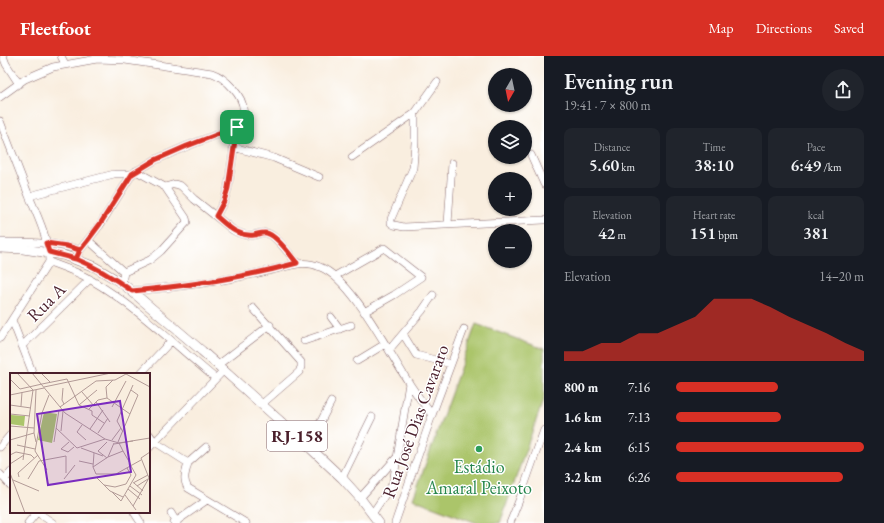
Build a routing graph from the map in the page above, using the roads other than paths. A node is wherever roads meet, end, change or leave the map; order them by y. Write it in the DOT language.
graph roads {
  1 [pos="4,56"];
  2 [pos="61,56"];
  3 [pos="138,59"];
  4 [pos="65,64"];
  5 [pos="437,82"];
  6 [pos="19,84"];
  7 [pos="1,95"];
  8 [pos="415,113"];
  9 [pos="0,121"];
  10 [pos="237,127"];
  11 [pos="233,147"];
  12 [pos="352,157"];
  13 [pos="532,157"];
  14 [pos="452,163"];
  15 [pos="134,172"];
  16 [pos="319,177"];
  17 [pos="544,184"];
  18 [pos="164,187"];
  19 [pos="29,196"];
  20 [pos="216,216"];
  21 [pos="544,220"];
  22 [pos="448,224"];
  23 [pos="88,240"];
  24 [pos="0,242"];
  25 [pos="0,248"];
  26 [pos="47,248"];
  27 [pos="80,250"];
  28 [pos="76,259"];
  29 [pos="49,262"];
  30 [pos="297,263"];
  31 [pos="124,272"];
  32 [pos="335,276"];
  33 [pos="90,279"];
  34 [pos="122,283"];
  35 [pos="132,291"];
  36 [pos="433,295"];
  37 [pos="254,308"];
  38 [pos="364,312"];
  39 [pos="331,317"];
  40 [pos="12,320"];
  41 [pos="270,325"];
  42 [pos="351,325"];
  43 [pos="340,329"];
  44 [pos="464,329"];
  45 [pos="403,334"];
  46 [pos="0,338"];
  47 [pos="171,341"];
  48 [pos="304,341"];
  49 [pos="22,346"];
  50 [pos="387,347"];
  51 [pos="357,361"];
  52 [pos="451,364"];
  53 [pos="221,367"];
  54 [pos="33,373"];
  55 [pos="141,373"];
  56 [pos="215,378"];
  57 [pos="409,383"];
  58 [pos="331,402"];
  59 [pos="262,404"];
  60 [pos="432,415"];
  61 [pos="372,417"];
  62 [pos="544,430"];
  63 [pos="10,435"];
  64 [pos="150,435"];
  65 [pos="155,442"];
  66 [pos="308,446"];
  67 [pos="0,447"];
  68 [pos="150,447"];
  69 [pos="206,447"];
  70 [pos="397,457"];
  71 [pos="188,463"];
  72 [pos="2,477"];
  73 [pos="342,478"];
  74 [pos="10,485"];
  75 [pos="360,498"];
  76 [pos="207,500"];
  77 [pos="36,513"];
  78 [pos="38,513"];
  79 [pos="135,513"];
  80 [pos="170,514"];
  81 [pos="372,514"];
  82 [pos="28,523"];
  83 [pos="53,523"];
  84 [pos="141,523"];
  85 [pos="176,523"];
  86 [pos="246,523"];
  87 [pos="379,523"];
  88 [pos="395,523"];
  89 [pos="510,523"];
  1 -- 6 [label="street"];
  2 -- 4 [label="street"];
  3 -- 4 [label="street"];
  3 -- 10 [label="street"];
  4 -- 6 [label="street"];
  5 -- 8 [label="street"];
  6 -- 7 [label="street"];
  8 -- 12 [label="street"];
  8 -- 22 [label="street"];
  9 -- 19 [label="street"];
  10 -- 11 [label="street"];
  10 -- 15 [label="street"];
  11 -- 16 [label="street"];
  11 -- 20 [label="street"];
  13 -- 17 [label="street"];
  14 -- 22 [label="street"];
  15 -- 18 [label="street"];
  15 -- 19 [label="street"];
  15 -- 23 [label="street"];
  18 -- 20 [label="street"];
  18 -- 31 [label="street"];
  19 -- 26 [label="street"];
  20 -- 30 [label="street"];
  21 -- 22 [label="street"];
  23 -- 27 [label="street"];
  23 -- 31 [label="street"];
  24 -- 26 [label="street"];
  25 -- 26 [label="main road, RJ-158"];
  26 -- 27 [label="street"];
  26 -- 28 [label="main road, RJ-158"];
  26 -- 29 [label="street"];
  27 -- 28 [label="street"];
  28 -- 34 [label="main road, RJ-158"];
  29 -- 33 [label="street"];
  29 -- 40 [label="street"];
  30 -- 32 [label="street"];
  30 -- 35 [label="street"];
  31 -- 34 [label="street"];
  32 -- 38 [label="street"];
  32 -- 38 [label="street"];
  33 -- 47 [label="street"];
  33 -- 49 [label="street, Rua A"];
  34 -- 35 [label="main road, RJ-158"];
  35 -- 53 [label="main road, RJ-158"];
  36 -- 45 [label="street"];
  37 -- 41 [label="street"];
  38 -- 50 [label="street"];
  39 -- 43 [label="street"];
  40 -- 46 [label="street"];
  40 -- 49 [label="street"];
  41 -- 53 [label="street"];
  41 -- 59 [label="street"];
  42 -- 43 [label="street"];
  43 -- 48 [label="street"];
  44 -- 52 [label="street, Rua José Dias Cavararo"];
  45 -- 50 [label="street"];
  45 -- 52 [label="street"];
  47 -- 55 [label="street"];
  47 -- 56 [label="street"];
  49 -- 54 [label="street"];
  50 -- 51 [label="street"];
  50 -- 57 [label="street"];
  52 -- 60 [label="street, Rua José Dias Cavararo"];
  53 -- 56 [label="street"];
  53 -- 59 [label="main road, RJ-158"];
  56 -- 65 [label="street"];
  57 -- 60 [label="street"];
  57 -- 70 [label="street"];
  58 -- 66 [label="street"];
  59 -- 66 [label="main road, RJ-158"];
  60 -- 88 [label="street, Rua José Dias Cavararo"];
  61 -- 73 [label="street"];
  62 -- 89 [label="street"];
  63 -- 67 [label="street"];
  64 -- 65 [label="street"];
  65 -- 68 [label="street"];
  65 -- 71 [label="street"];
  66 -- 73 [label="main road, RJ-158"];
  69 -- 71 [label="street"];
  70 -- 75 [label="street"];
  70 -- 81 [label="street"];
  71 -- 76 [label="street"];
  72 -- 74 [label="street"];
  73 -- 75 [label="main road, RJ-158"];
  75 -- 81 [label="main road, RJ-158"];
  76 -- 85 [label="street"];
  76 -- 86 [label="street"];
  77 -- 82 [label="street"];
  78 -- 83 [label="street"];
  79 -- 84 [label="street"];
  80 -- 85 [label="street"];
  81 -- 87 [label="main road, RJ-158"];
}
